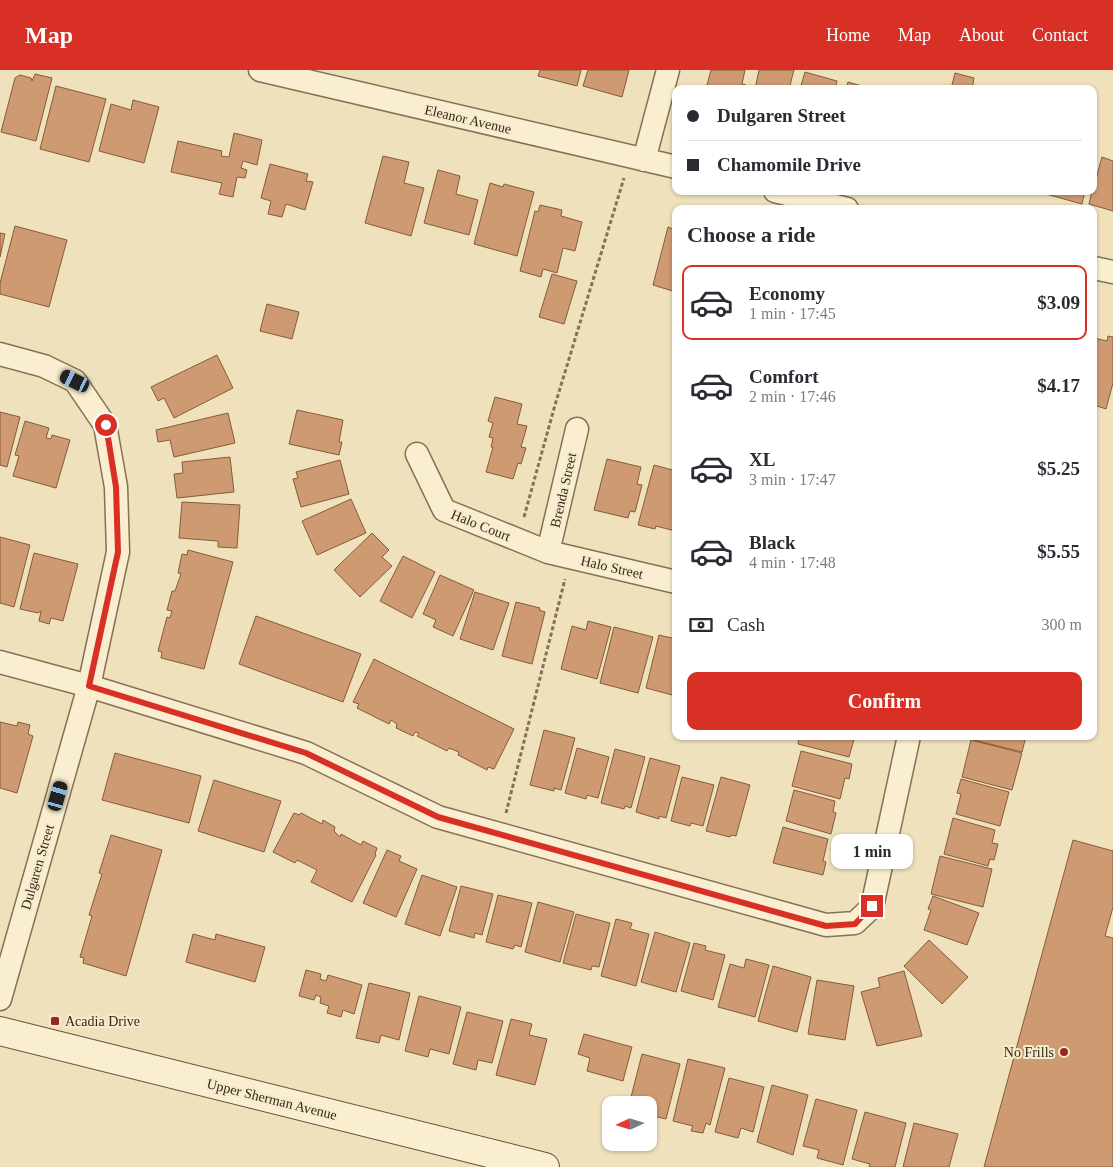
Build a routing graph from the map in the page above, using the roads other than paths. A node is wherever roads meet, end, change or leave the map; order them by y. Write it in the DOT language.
graph roads {
  1 [pos="260,70"];
  2 [pos="668,70"];
  3 [pos="637,158"];
  4 [pos="672,166"];
  5 [pos="790,195"];
  6 [pos="831,205"];
  7 [pos="1097,269"];
  8 [pos="1113,272"];
  9 [pos="0,354"];
  10 [pos="577,429"];
  11 [pos="417,454"];
  12 [pos="548,552"];
  13 [pos="672,581"];
  14 [pos="0,662"];
  15 [pos="89,686"];
  16 [pos="908,740"];
  17 [pos="0,999"];
  18 [pos="0,1031"];
  19 [pos="544,1167"];
  1 -- 3 [label="street, Eleanor Avenue"];
  2 -- 3 [label="street"];
  3 -- 4 [label="street, Eleanor Avenue"];
  5 -- 6 [label="street"];
  7 -- 8 [label="street"];
  9 -- 15 [label="street, Dulgaren Street"];
  10 -- 12 [label="street, Brenda Street"];
  11 -- 12 [label="street, Halo Court"];
  12 -- 13 [label="street, Halo Street"];
  14 -- 15 [label="street"];
  15 -- 16 [label="street"];
  15 -- 17 [label="street, Dulgaren Street"];
  18 -- 19 [label="main road, Upper Sherman Avenue"];
}
